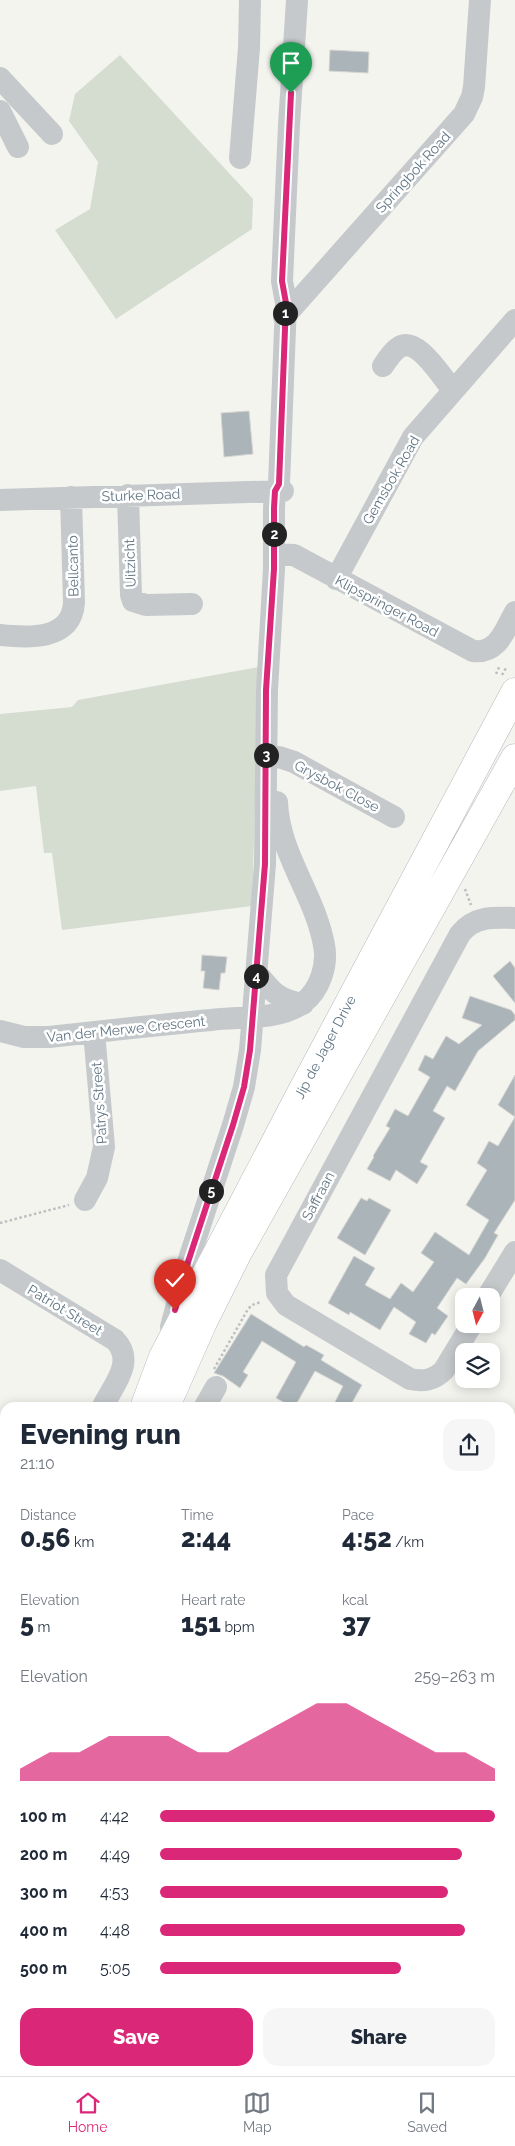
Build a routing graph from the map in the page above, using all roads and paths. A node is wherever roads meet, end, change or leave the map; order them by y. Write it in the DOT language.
graph roads {
  1 [pos="250,0"];
  2 [pos="297,0"];
  3 [pos="480,0"];
  4 [pos="0,78"];
  5 [pos="0,110"];
  6 [pos="52,134"];
  7 [pos="18,146"];
  8 [pos="240,158"];
  9 [pos="285,310"];
  10 [pos="515,320"];
  11 [pos="383,366"];
  12 [pos="453,390"];
  13 [pos="279,489"];
  14 [pos="128,495"];
  15 [pos="71,497"];
  16 [pos="0,500"];
  17 [pos="280,554"];
  18 [pos="336,579"];
  19 [pos="192,604"];
  20 [pos="515,612"];
  21 [pos="0,635"];
  22 [pos="500,665"];
  23 [pos="508,683"];
  24 [pos="272,758"];
  25 [pos="515,758"];
  26 [pos="394,817"];
  27 [pos="515,918"];
  28 [pos="257,973"];
  29 [pos="302,1004"];
  30 [pos="253,1016"];
  31 [pos="0,1031"];
  32 [pos="94,1032"];
  33 [pos="85,1200"];
  34 [pos="0,1223"];
  35 [pos="515,1252"];
  36 [pos="0,1270"];
  37 [pos="493,1288"];
  38 [pos="281,1300"];
  39 [pos="467,1333"];
  40 [pos="163,1357"];
  41 [pos="210,1398"];
  42 [pos="105,1402"];
  43 [pos="146,1402"];
  44 [pos="168,1402"];
  1 -- 8 [label="street"];
  2 -- 9 [label="street"];
  3 -- 9 [label="street, Springbok Road"];
  4 -- 6 [label="street"];
  5 -- 7 [label="street"];
  9 -- 13 [label="street"];
  10 -- 12 [label="street, Gemsbok Road"];
  11 -- 12 [label="street"];
  12 -- 18 [label="street, Gemsbok Road"];
  13 -- 14 [label="street, Sturke Road"];
  13 -- 17 [label="street"];
  14 -- 15 [label="street, Sturke Road"];
  14 -- 19 [label="street, Uitzicht"];
  15 -- 16 [label="street, Sturke Road"];
  15 -- 21 [label="street, Bellcanto"];
  17 -- 18 [label="street, Klipspringer Road"];
  17 -- 24 [label="street"];
  18 -- 20 [label="street, Klipspringer Road"];
  22 -- 23 [label="path"];
  23 -- 40 [label="main road, Jip de Jager Drive"];
  24 -- 26 [label="street, Grysbok Close"];
  24 -- 28 [label="street"];
  24 -- 29 [label="street"];
  25 -- 44 [label="main road, Jip de Jager Drive"];
  27 -- 38 [label="street, Saffraan"];
  28 -- 29 [label="street"];
  28 -- 30 [label="street"];
  29 -- 30 [label="street, Van der Merwe Crescent"];
  30 -- 32 [label="street, Van der Merwe Crescent"];
  30 -- 40 [label="street"];
  31 -- 32 [label="street, Van der Merwe Crescent"];
  32 -- 33 [label="street, Patrys Street"];
  33 -- 34 [label="path"];
  35 -- 37 [label="street"];
  36 -- 42 [label="street, Patriot Street"];
  38 -- 39 [label="street"];
  38 -- 41 [label="path"];
  40 -- 43 [label="main road, Jip de Jager Drive"];
}
